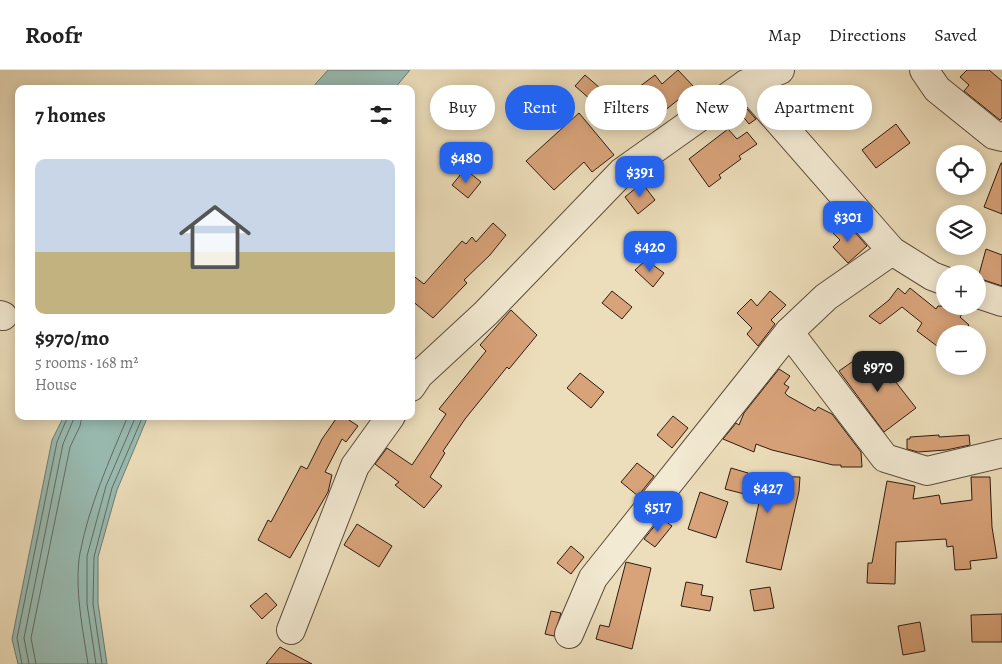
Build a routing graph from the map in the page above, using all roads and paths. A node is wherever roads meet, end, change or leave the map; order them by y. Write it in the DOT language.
graph roads {
  1 [pos="780,70"];
  2 [pos="924,70"];
  3 [pos="746,84"];
  4 [pos="1002,137"];
  5 [pos="892,251"];
  6 [pos="936,278"];
  7 [pos="986,297"];
  8 [pos="1002,302"];
  9 [pos="789,332"];
  10 [pos="415,382"];
  11 [pos="387,420"];
  12 [pos="1002,454"];
  13 [pos="291,630"];
  14 [pos="569,634"];
  1 -- 3 [label="street"];
  2 -- 4 [label="street"];
  3 -- 5 [label="street"];
  3 -- 10 [label="street"];
  5 -- 6 [label="street"];
  5 -- 9 [label="street"];
  7 -- 8 [label="street"];
  9 -- 12 [label="street"];
  9 -- 14 [label="street"];
  11 -- 13 [label="street"];
}
